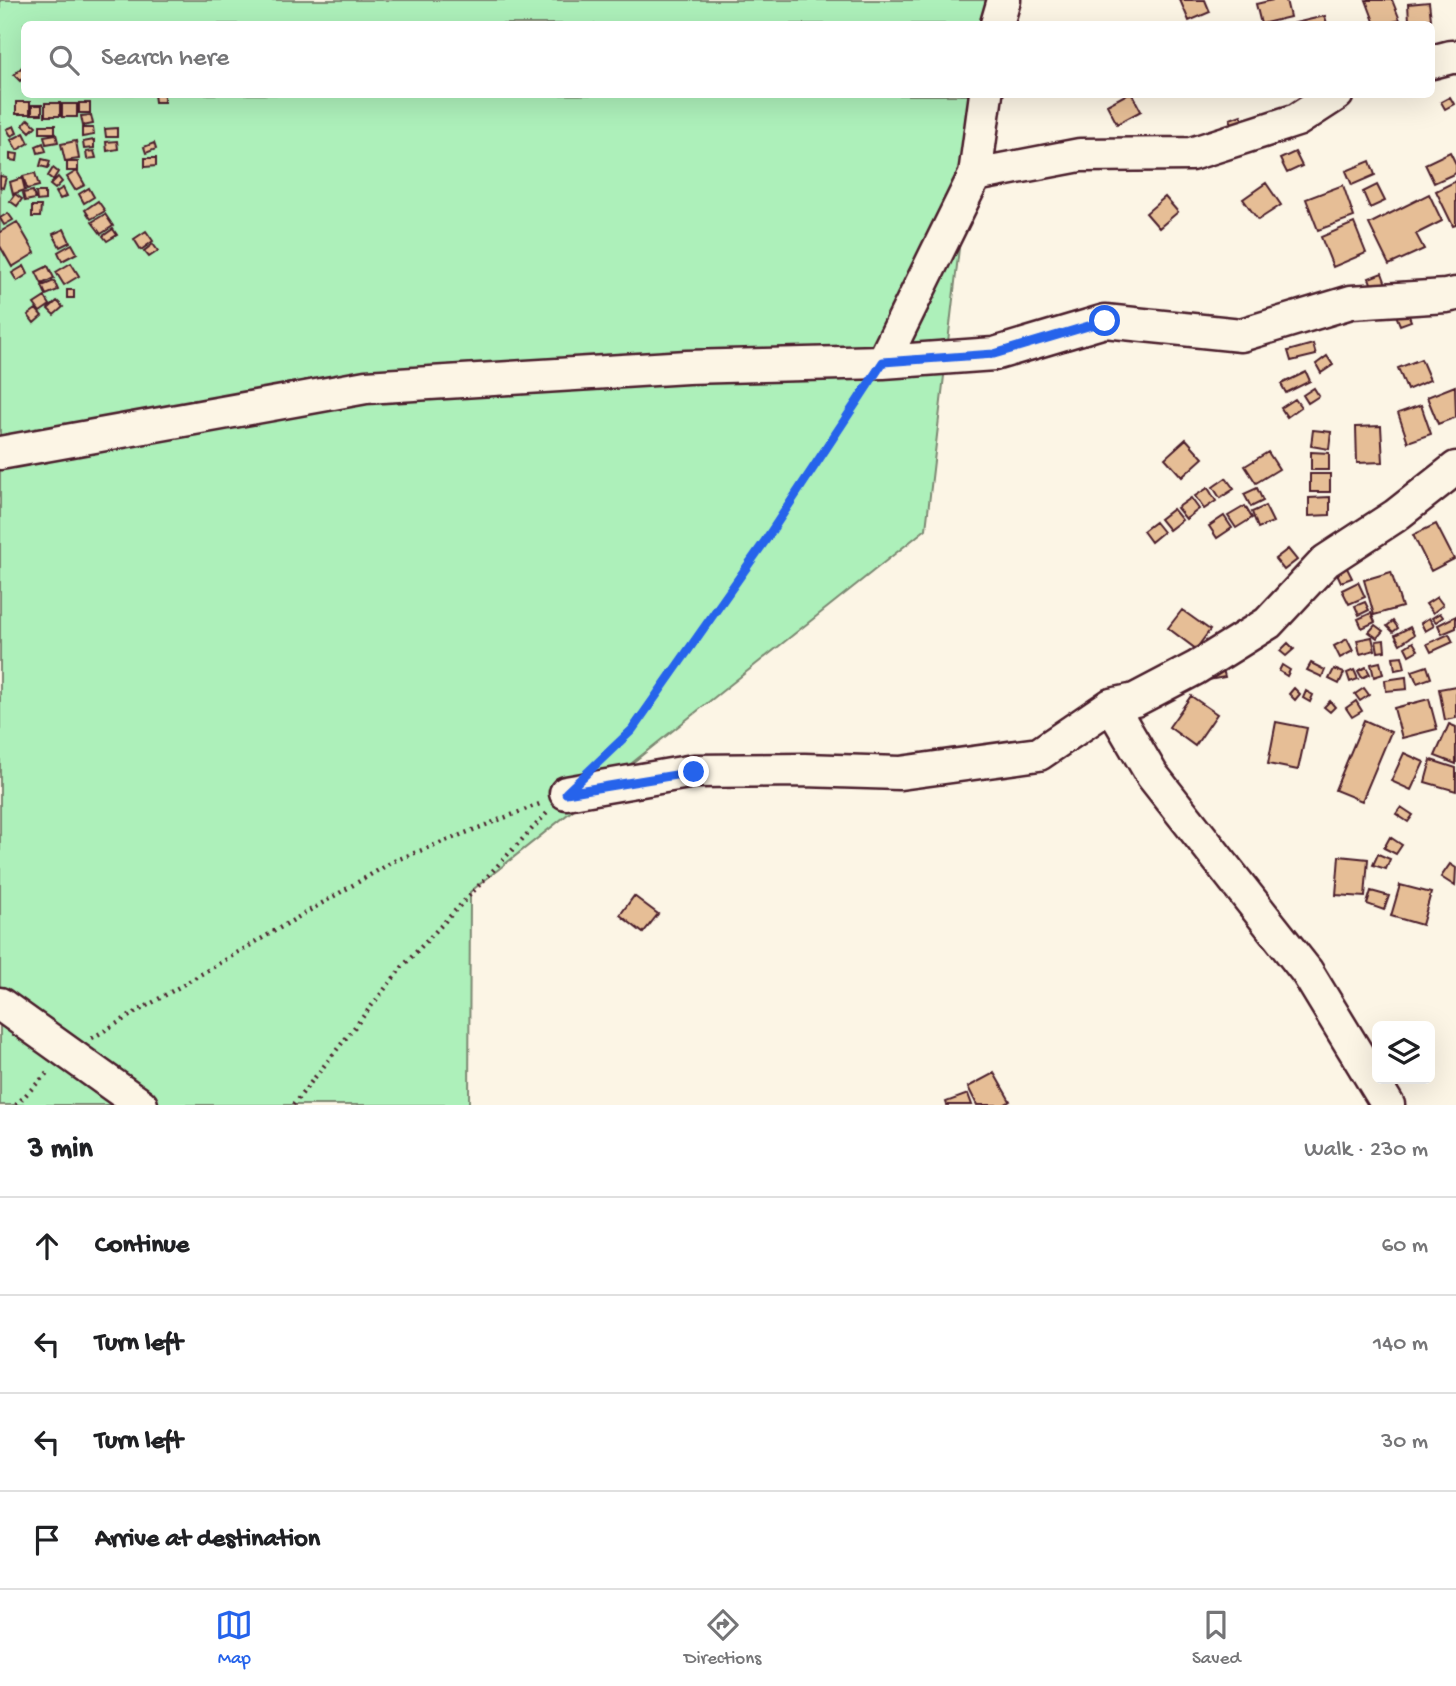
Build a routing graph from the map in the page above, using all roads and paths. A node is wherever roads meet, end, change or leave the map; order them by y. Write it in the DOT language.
graph roads {
  1 [pos="1004,0"];
  2 [pos="998,21"];
  3 [pos="1456,57"];
  4 [pos="1435,61"];
  5 [pos="985,98"];
  6 [pos="1330,98"];
  7 [pos="975,175"];
  8 [pos="1456,294"];
  9 [pos="883,362"];
  10 [pos="0,453"];
  11 [pos="1456,468"];
  12 [pos="1111,705"];
  13 [pos="566,793"];
  14 [pos="0,1003"];
  15 [pos="67,1052"];
  16 [pos="16,1105"];
  17 [pos="141,1105"];
  18 [pos="293,1105"];
  19 [pos="1388,1105"];
  1 -- 2 [label="street"];
  3 -- 4 [label="street"];
  5 -- 7 [label="street"];
  6 -- 7 [label="street"];
  7 -- 9 [label="street"];
  8 -- 9 [label="street"];
  9 -- 10 [label="street"];
  9 -- 13 [label="path"];
  11 -- 12 [label="street"];
  12 -- 13 [label="street"];
  12 -- 19 [label="street"];
  13 -- 15 [label="path"];
  13 -- 18 [label="path"];
  14 -- 15 [label="street"];
  15 -- 16 [label="path"];
  15 -- 17 [label="street"];
}
